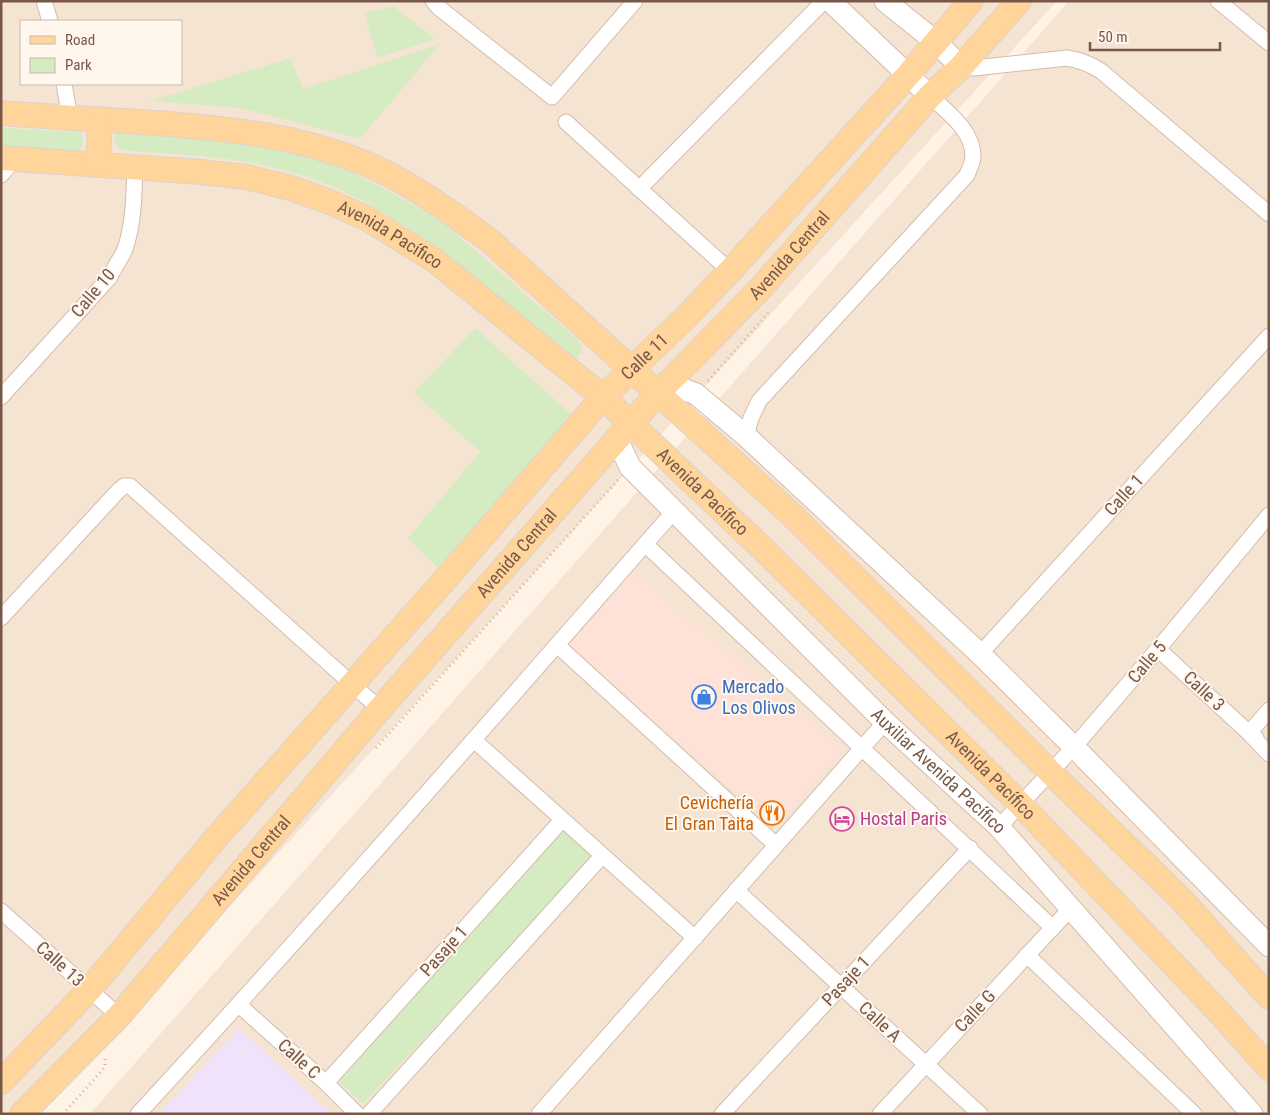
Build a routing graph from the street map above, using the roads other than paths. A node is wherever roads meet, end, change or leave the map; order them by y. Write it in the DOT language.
graph roads {
  1 [pos="44,1"];
  2 [pos="433,1"];
  3 [pos="634,1"];
  4 [pos="824,1"];
  5 [pos="830,1"];
  6 [pos="885,1"];
  7 [pos="971,1"];
  8 [pos="1019,1"];
  9 [pos="1218,1"];
  10 [pos="50,20"];
  11 [pos="936,42"];
  12 [pos="1269,43"];
  13 [pos="961,67"];
  14 [pos="908,75"];
  15 [pos="64,85"];
  16 [pos="930,96"];
  17 [pos="1,113"];
  18 [pos="70,118"];
  19 [pos="100,119"];
  20 [pos="566,122"];
  21 [pos="6,164"];
  22 [pos="98,165"];
  23 [pos="135,167"];
  24 [pos="640,189"];
  25 [pos="1269,214"];
  26 [pos="730,271"];
  27 [pos="687,316"];
  28 [pos="1269,336"];
  29 [pos="632,370"];
  30 [pos="663,388"];
  31 [pos="1,397"];
  32 [pos="603,397"];
  33 [pos="624,431"];
  34 [pos="746,436"];
  35 [pos="675,510"];
  36 [pos="1268,518"];
  37 [pos="646,544"];
  38 [pos="1,618"];
  39 [pos="557,645"];
  40 [pos="1158,649"];
  41 [pos="980,654"];
  42 [pos="353,684"];
  43 [pos="380,709"];
  44 [pos="1269,710"];
  45 [pos="885,722"];
  46 [pos="1249,733"];
  47 [pos="475,741"];
  48 [pos="1074,747"];
  49 [pos="861,748"];
  50 [pos="1269,749"];
  51 [pos="1269,754"];
  52 [pos="1050,772"];
  53 [pos="1020,804"];
  54 [pos="562,820"];
  55 [pos="999,827"];
  56 [pos="776,845"];
  57 [pos="970,848"];
  58 [pos="602,856"];
  59 [pos="736,890"];
  60 [pos="1071,908"];
  61 [pos="1,912"];
  62 [pos="1052,928"];
  63 [pos="694,938"];
  64 [pos="1269,946"];
  65 [pos="1028,955"];
  66 [pos="841,986"];
  67 [pos="90,990"];
  68 [pos="1269,997"];
  69 [pos="239,1005"];
  70 [pos="120,1016"];
  71 [pos="926,1064"];
  72 [pos="1269,1068"];
  73 [pos="1,1082"];
  74 [pos="326,1083"];
  75 [pos="22,1114"];
  76 [pos="138,1114"];
  77 [pos="357,1114"];
  78 [pos="369,1114"];
  79 [pos="539,1114"];
  80 [pos="722,1114"];
  81 [pos="880,1114"];
  82 [pos="980,1114"];
  83 [pos="1194,1114"];
  84 [pos="1252,1114"];
  1 -- 10 [label="street"];
  2 -- 3 [label="street"];
  4 -- 24 [label="street"];
  5 -- 14 [label="main road"];
  6 -- 11 [label="main road"];
  7 -- 11 [label="main road, Avenida Central"];
  8 -- 13 [label="main road, Avenida Central"];
  9 -- 12 [label="street"];
  11 -- 13 [label="main road"];
  11 -- 14 [label="main road, Avenida Central"];
  13 -- 16 [label="main road, Avenida Central"];
  13 -- 25 [label="street"];
  14 -- 16 [label="main road"];
  14 -- 26 [label="main road, Avenida Central"];
  15 -- 18 [label="street"];
  16 -- 30 [label="main road, Avenida Central"];
  16 -- 34 [label="street"];
  17 -- 18 [label="main road"];
  18 -- 19 [label="main road"];
  19 -- 22 [label="main road"];
  19 -- 29 [label="main road"];
  20 -- 24 [label="street"];
  21 -- 22 [label="main road, Avenida Pacífico"];
  22 -- 23 [label="main road, Avenida Pacífico"];
  23 -- 31 [label="street, Calle 10"];
  23 -- 32 [label="main road, Avenida Pacífico"];
  24 -- 26 [label="street"];
  26 -- 27 [label="main road, Avenida Central"];
  27 -- 29 [label="main road, Calle 11"];
  28 -- 41 [label="street, Calle 1"];
  29 -- 30 [label="main road"];
  29 -- 32 [label="main road, Calle 11"];
  30 -- 33 [label="main road, Avenida Central"];
  30 -- 34 [label="main road"];
  30 -- 52 [label="main road"];
  32 -- 33 [label="main road, Avenida Pacífico"];
  32 -- 42 [label="main road, Avenida Central"];
  33 -- 35 [label="main road, Auxiliar Avenida Pacífico"];
  33 -- 43 [label="main road, Avenida Central"];
  33 -- 53 [label="main road, Avenida Pacífico"];
  34 -- 41 [label="main road"];
  35 -- 37 [label="street"];
  35 -- 45 [label="main road, Auxiliar Avenida Pacífico"];
  36 -- 40 [label="street, Calle 5"];
  37 -- 39 [label="street"];
  37 -- 49 [label="street"];
  38 -- 42 [label="street"];
  39 -- 47 [label="street"];
  39 -- 56 [label="street"];
  40 -- 46 [label="street, Calle 3"];
  40 -- 48 [label="street, Calle 5"];
  41 -- 48 [label="main road"];
  42 -- 43 [label="street"];
  42 -- 67 [label="main road, Avenida Central"];
  43 -- 70 [label="main road, Avenida Central"];
  44 -- 46 [label="street"];
  45 -- 49 [label="street"];
  45 -- 55 [label="main road, Auxiliar Avenida Pacífico"];
  46 -- 50 [label="street, Calle 3"];
  46 -- 51 [label="street, Calle 3"];
  47 -- 54 [label="street"];
  47 -- 69 [label="street"];
  48 -- 52 [label="street, Calle 5"];
  48 -- 64 [label="main road"];
  49 -- 56 [label="street"];
  49 -- 57 [label="street"];
  52 -- 53 [label="street, Calle 5"];
  52 -- 68 [label="main road"];
  53 -- 55 [label="street"];
  53 -- 72 [label="main road, Avenida Pacífico"];
  54 -- 58 [label="street"];
  54 -- 74 [label="street, Pasaje 1"];
  55 -- 60 [label="main road, Auxiliar Avenida Pacífico"];
  56 -- 59 [label="street"];
  57 -- 62 [label="street"];
  57 -- 66 [label="street, Pasaje 1"];
  58 -- 63 [label="street"];
  58 -- 78 [label="street"];
  59 -- 63 [label="street"];
  59 -- 66 [label="street, Calle A"];
  60 -- 62 [label="street, Calle G"];
  60 -- 84 [label="main road, Auxiliar Avenida Pacífico"];
  61 -- 67 [label="street, Calle 13"];
  62 -- 65 [label="street, Calle G"];
  63 -- 79 [label="street"];
  65 -- 71 [label="street, Calle G"];
  65 -- 83 [label="street"];
  66 -- 71 [label="street, Calle A"];
  66 -- 80 [label="street, Pasaje 1"];
  67 -- 70 [label="street, Calle 13"];
  67 -- 73 [label="main road, Avenida Central"];
  69 -- 74 [label="street, Calle C"];
  69 -- 76 [label="street"];
  70 -- 75 [label="main road, Avenida Central"];
  71 -- 81 [label="street, Calle G"];
  71 -- 82 [label="street, Calle A"];
  74 -- 77 [label="street, Calle C"];
}
